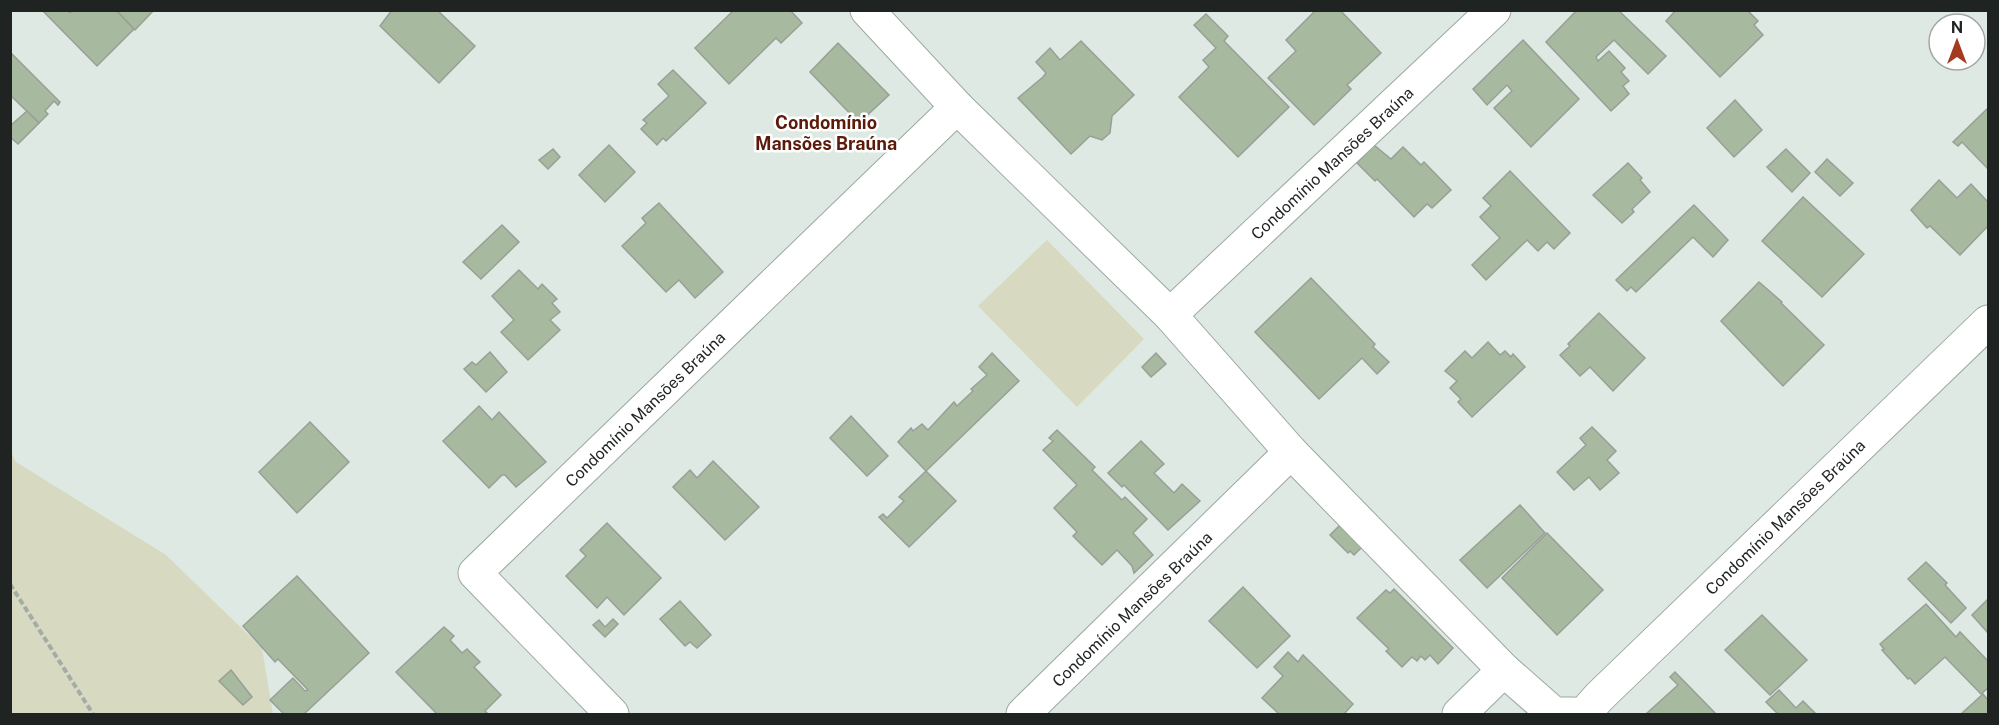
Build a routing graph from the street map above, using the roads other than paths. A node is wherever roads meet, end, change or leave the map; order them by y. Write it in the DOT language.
graph roads {
  1 [pos="867,10"];
  2 [pos="1494,10"];
  3 [pos="957,107"];
  4 [pos="1170,315"];
  5 [pos="1989,322"];
  6 [pos="1291,452"];
  7 [pos="1504,670"];
  8 [pos="612,714"];
  9 [pos="1023,714"];
  10 [pos="1459,714"];
  11 [pos="1573,714"];
  12 [pos="1584,714"];
  1 -- 3 [label="street"];
  2 -- 4 [label="street, Condomínio Mansões Braúna"];
  3 -- 4 [label="street"];
  3 -- 8 [label="street, Condomínio Mansões Braúna"];
  4 -- 6 [label="street"];
  5 -- 12 [label="street, Condomínio Mansões Braúna"];
  6 -- 7 [label="street"];
  6 -- 9 [label="street, Condomínio Mansões Braúna"];
  7 -- 10 [label="street"];
  7 -- 11 [label="street"];
}
